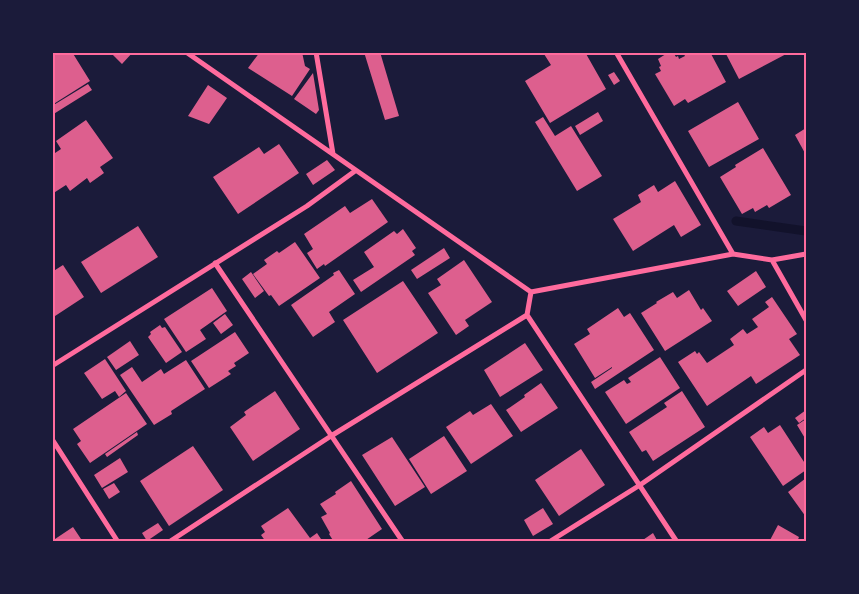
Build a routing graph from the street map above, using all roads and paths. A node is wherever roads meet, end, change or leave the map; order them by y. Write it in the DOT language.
graph roads {
  1 [pos="186,52"];
  2 [pos="316,52"];
  3 [pos="616,52"];
  4 [pos="333,154"];
  5 [pos="356,171"];
  6 [pos="733,254"];
  7 [pos="806,254"];
  8 [pos="772,260"];
  9 [pos="216,263"];
  10 [pos="531,292"];
  11 [pos="527,315"];
  12 [pos="806,320"];
  13 [pos="52,366"];
  14 [pos="806,370"];
  15 [pos="331,436"];
  16 [pos="52,439"];
  17 [pos="640,485"];
  18 [pos="118,542"];
  19 [pos="169,542"];
  20 [pos="403,542"];
  21 [pos="549,542"];
  22 [pos="677,542"];
  1 -- 4 [label="street"];
  2 -- 4 [label="street"];
  3 -- 6 [label="street"];
  4 -- 5 [label="street"];
  5 -- 9 [label="street"];
  5 -- 10 [label="street"];
  6 -- 8 [label="street"];
  6 -- 10 [label="street"];
  7 -- 8 [label="street"];
  8 -- 12 [label="street"];
  9 -- 13 [label="street"];
  9 -- 15 [label="street"];
  10 -- 11 [label="street"];
  11 -- 15 [label="street"];
  11 -- 17 [label="street"];
  14 -- 17 [label="street"];
  15 -- 19 [label="street"];
  15 -- 20 [label="street"];
  16 -- 18 [label="street"];
  17 -- 21 [label="street"];
  17 -- 22 [label="street"];
}
